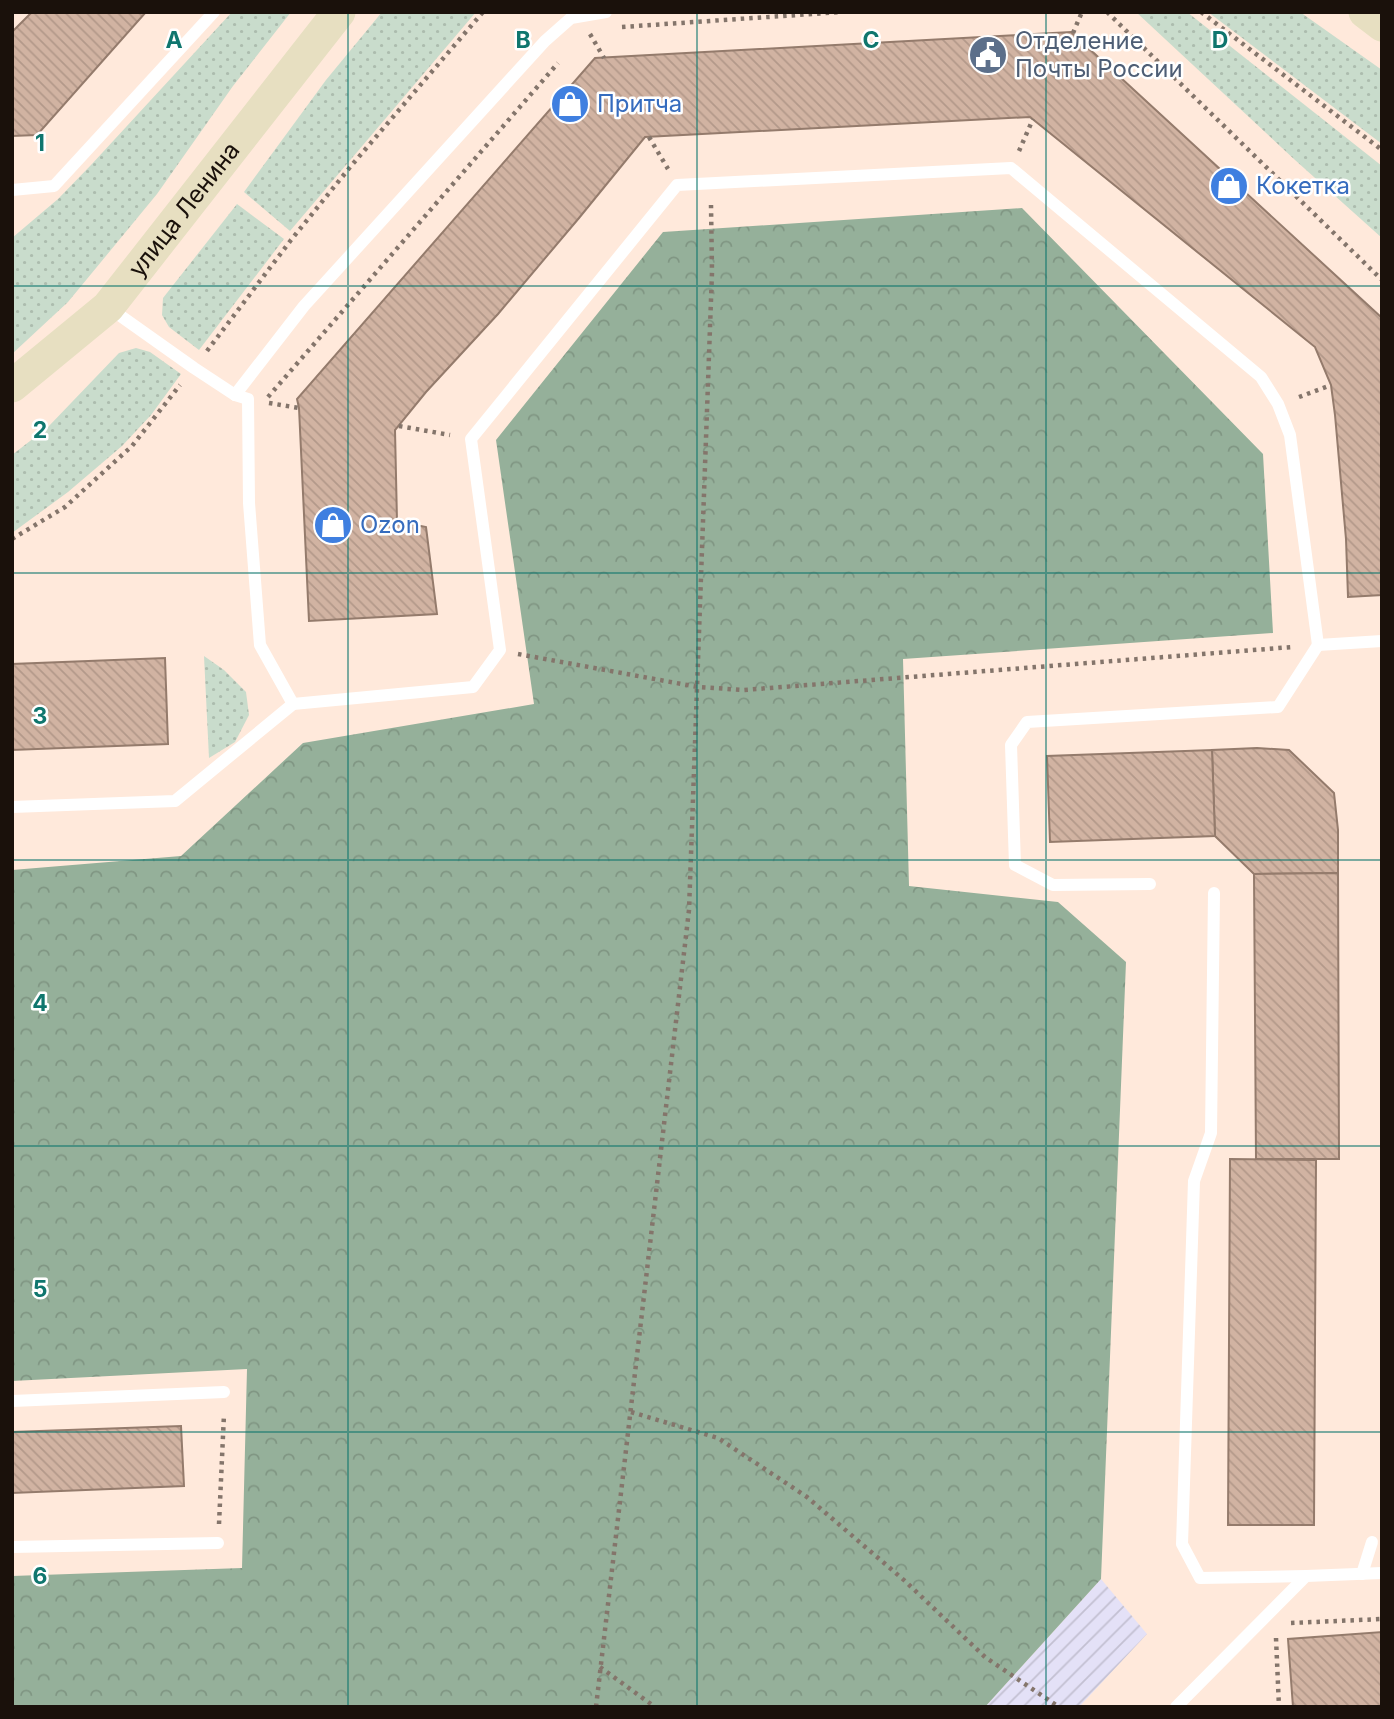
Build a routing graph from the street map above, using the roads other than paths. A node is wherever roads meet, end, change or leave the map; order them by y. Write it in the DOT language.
graph roads {
  1 [pos="214,12"];
  2 [pos="339,12"];
  3 [pos="607,12"];
  4 [pos="1365,12"];
  5 [pos="1382,25"];
  6 [pos="12,190"];
  7 [pos="108,307"];
  8 [pos="12,386"];
  9 [pos="235,395"];
  10 [pos="1382,641"];
  11 [pos="1318,645"];
  12 [pos="293,704"];
  13 [pos="12,807"];
  14 [pos="1150,884"];
  15 [pos="1214,893"];
  16 [pos="224,1392"];
  17 [pos="12,1401"];
  18 [pos="1371,1542"];
  19 [pos="218,1543"];
  20 [pos="12,1546"];
  21 [pos="1382,1573"];
  22 [pos="1362,1574"];
  23 [pos="1306,1576"];
  24 [pos="1176,1707"];
  1 -- 6 [label="lane"];
  2 -- 7 [label="main road, улица Ленина"];
  3 -- 9 [label="lane"];
  4 -- 5 [label="main road"];
  7 -- 8 [label="main road, улица Ленина"];
  7 -- 9 [label="lane"];
  9 -- 12 [label="lane"];
  10 -- 11 [label="lane"];
  11 -- 12 [label="lane"];
  11 -- 14 [label="lane"];
  12 -- 13 [label="lane"];
  15 -- 23 [label="lane"];
  16 -- 17 [label="lane"];
  18 -- 22 [label="lane"];
  19 -- 20 [label="lane"];
  21 -- 22 [label="lane"];
  22 -- 23 [label="lane"];
  23 -- 24 [label="lane"];
}
